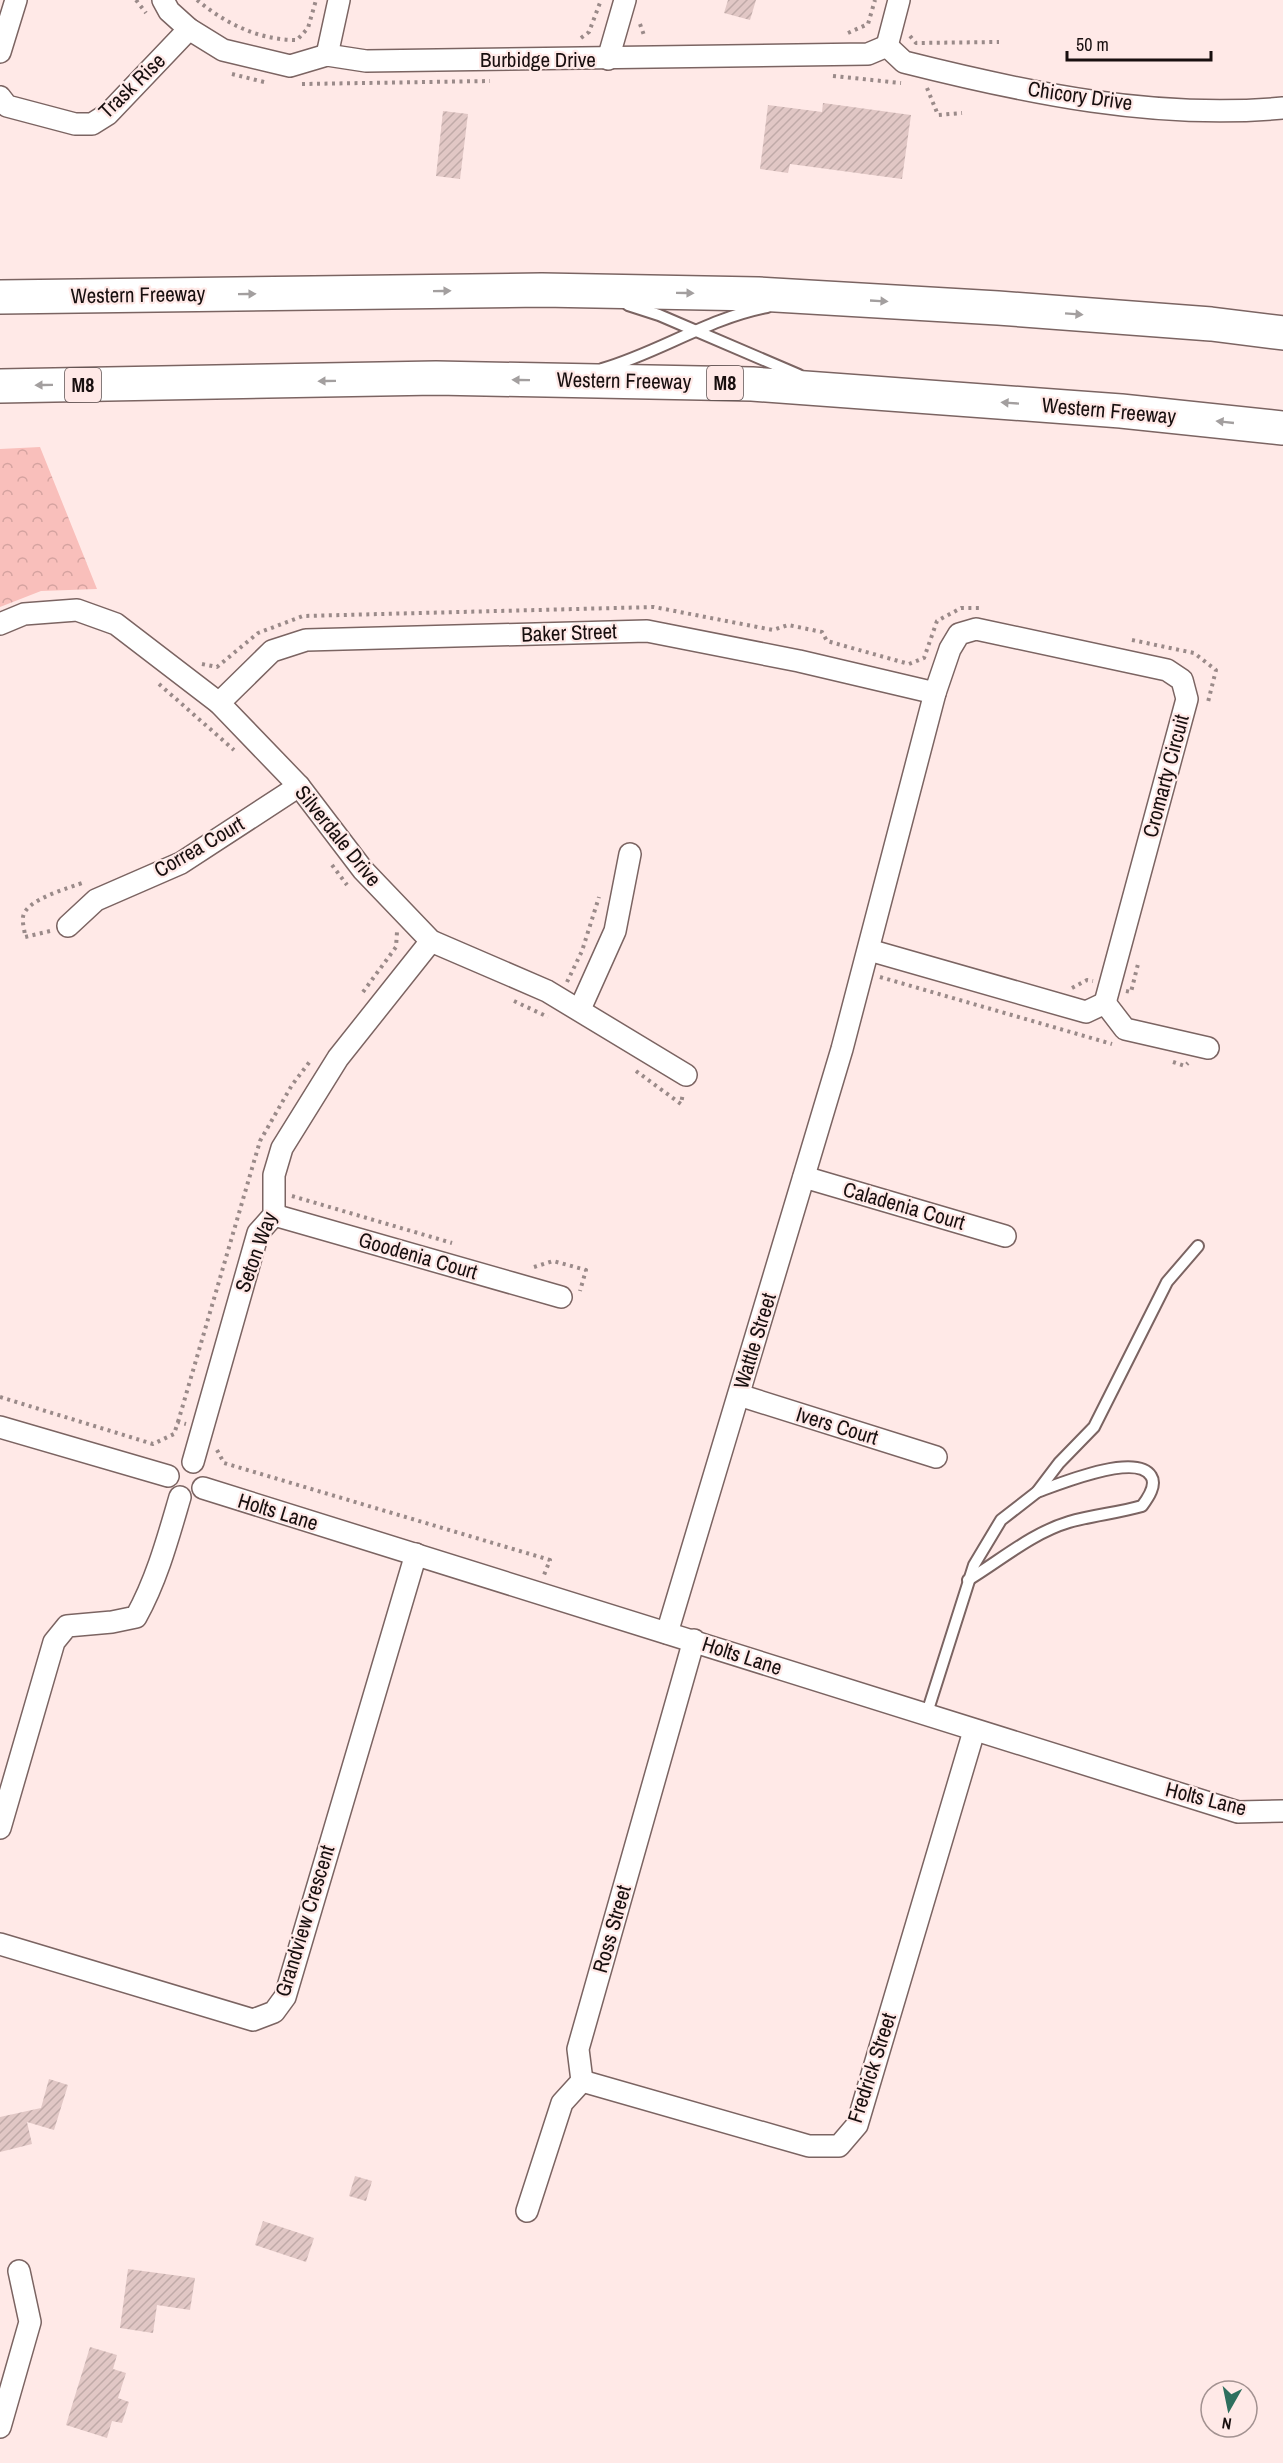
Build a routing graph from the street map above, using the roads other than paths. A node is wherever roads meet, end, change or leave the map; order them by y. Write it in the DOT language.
graph roads {
  1 [pos="16,0"];
  2 [pos="162,0"];
  3 [pos="339,0"];
  4 [pos="899,0"];
  5 [pos="624,2"];
  6 [pos="189,29"];
  7 [pos="887,46"];
  8 [pos="0,52"];
  9 [pos="327,55"];
  10 [pos="608,59"];
  11 [pos="0,97"];
  12 [pos="1283,108"];
  13 [pos="566,290"];
  14 [pos="0,297"];
  15 [pos="836,299"];
  16 [pos="696,333"];
  17 [pos="1283,333"];
  18 [pos="561,380"];
  19 [pos="0,386"];
  20 [pos="843,390"];
  21 [pos="1283,428"];
  22 [pos="0,624"];
  23 [pos="935,693"];
  24 [pos="219,703"];
  25 [pos="299,786"];
  26 [pos="630,854"];
  27 [pos="68,926"];
  28 [pos="431,941"];
  29 [pos="869,950"];
  30 [pos="1107,994"];
  31 [pos="571,1004"];
  32 [pos="1208,1048"];
  33 [pos="842,1049"];
  34 [pos="686,1075"];
  35 [pos="804,1177"];
  36 [pos="274,1215"];
  37 [pos="1005,1236"];
  38 [pos="1198,1246"];
  39 [pos="561,1297"];
  40 [pos="739,1395"];
  41 [pos="0,1427"];
  42 [pos="936,1457"];
  43 [pos="193,1462"];
  44 [pos="168,1476"];
  45 [pos="203,1488"];
  46 [pos="1036,1492"];
  47 [pos="180,1497"];
  48 [pos="416,1554"];
  49 [pos="968,1581"];
  50 [pos="667,1633"];
  51 [pos="694,1640"];
  52 [pos="926,1716"];
  53 [pos="974,1731"];
  54 [pos="1283,1811"];
  55 [pos="0,1828"];
  56 [pos="0,1944"];
  57 [pos="582,2081"];
  58 [pos="527,2211"];
  59 [pos="19,2271"];
  60 [pos="0,2427"];
  1 -- 8 [label="street"];
  2 -- 6 [label="street, Burbidge Drive"];
  3 -- 9 [label="street"];
  4 -- 7 [label="street"];
  5 -- 10 [label="street"];
  6 -- 9 [label="street, Burbidge Drive"];
  6 -- 11 [label="street, Trask Rise"];
  7 -- 10 [label="street, Burbidge Drive"];
  7 -- 12 [label="street, Chicory Drive"];
  9 -- 10 [label="street, Burbidge Drive"];
  14 -- 13 [label="highway, Western Freeway, one-way"];
  13 -- 15 [label="highway, Western Freeway, one-way"];
  13 -- 16 [label="lane"];
  15 -- 16 [label="lane"];
  15 -- 17 [label="highway, Western Freeway, one-way"];
  16 -- 18 [label="lane"];
  16 -- 20 [label="lane"];
  18 -- 19 [label="highway, Western Freeway / M8, one-way"];
  18 -- 20 [label="highway, Western Freeway / M8"];
  21 -- 20 [label="highway, Western Freeway / M8, one-way"];
  22 -- 24 [label="street, Silverdale Drive"];
  23 -- 24 [label="street, Baker Street"];
  23 -- 29 [label="street, Cromarty Circuit"];
  23 -- 30 [label="street, Cromarty Circuit"];
  24 -- 25 [label="street, Silverdale Drive"];
  25 -- 27 [label="street, Correa Court"];
  25 -- 28 [label="street, Silverdale Drive"];
  26 -- 31 [label="street"];
  28 -- 31 [label="street, Silverdale Drive"];
  28 -- 36 [label="street, Seton Way"];
  29 -- 30 [label="street"];
  29 -- 33 [label="street, Cromarty Circuit"];
  30 -- 32 [label="street"];
  31 -- 34 [label="street, Silverdale Drive"];
  33 -- 35 [label="street, Wattle Street"];
  35 -- 37 [label="street, Caladenia Court"];
  35 -- 40 [label="street, Wattle Street"];
  36 -- 39 [label="street, Goodenia Court"];
  36 -- 43 [label="street, Seton Way"];
  38 -- 46 [label="lane"];
  40 -- 42 [label="street, Ivers Court"];
  40 -- 50 [label="street, Wattle Street"];
  41 -- 44 [label="street"];
  43 -- 44 [label="street"];
  43 -- 45 [label="street"];
  44 -- 47 [label="street"];
  45 -- 47 [label="street"];
  45 -- 48 [label="street, Holts Lane"];
  46 -- 49 [label="lane"];
  46 -- 49 [label="lane"];
  47 -- 55 [label="street"];
  48 -- 50 [label="street, Holts Lane"];
  48 -- 56 [label="street, Grandview Crescent"];
  49 -- 52 [label="lane"];
  50 -- 51 [label="street, Holts Lane"];
  51 -- 52 [label="street, Holts Lane"];
  51 -- 57 [label="street, Ross Street"];
  52 -- 53 [label="street, Holts Lane"];
  53 -- 54 [label="street, Holts Lane"];
  53 -- 57 [label="street, Fredrick Street"];
  57 -- 58 [label="street"];
  59 -- 60 [label="street"];
}
